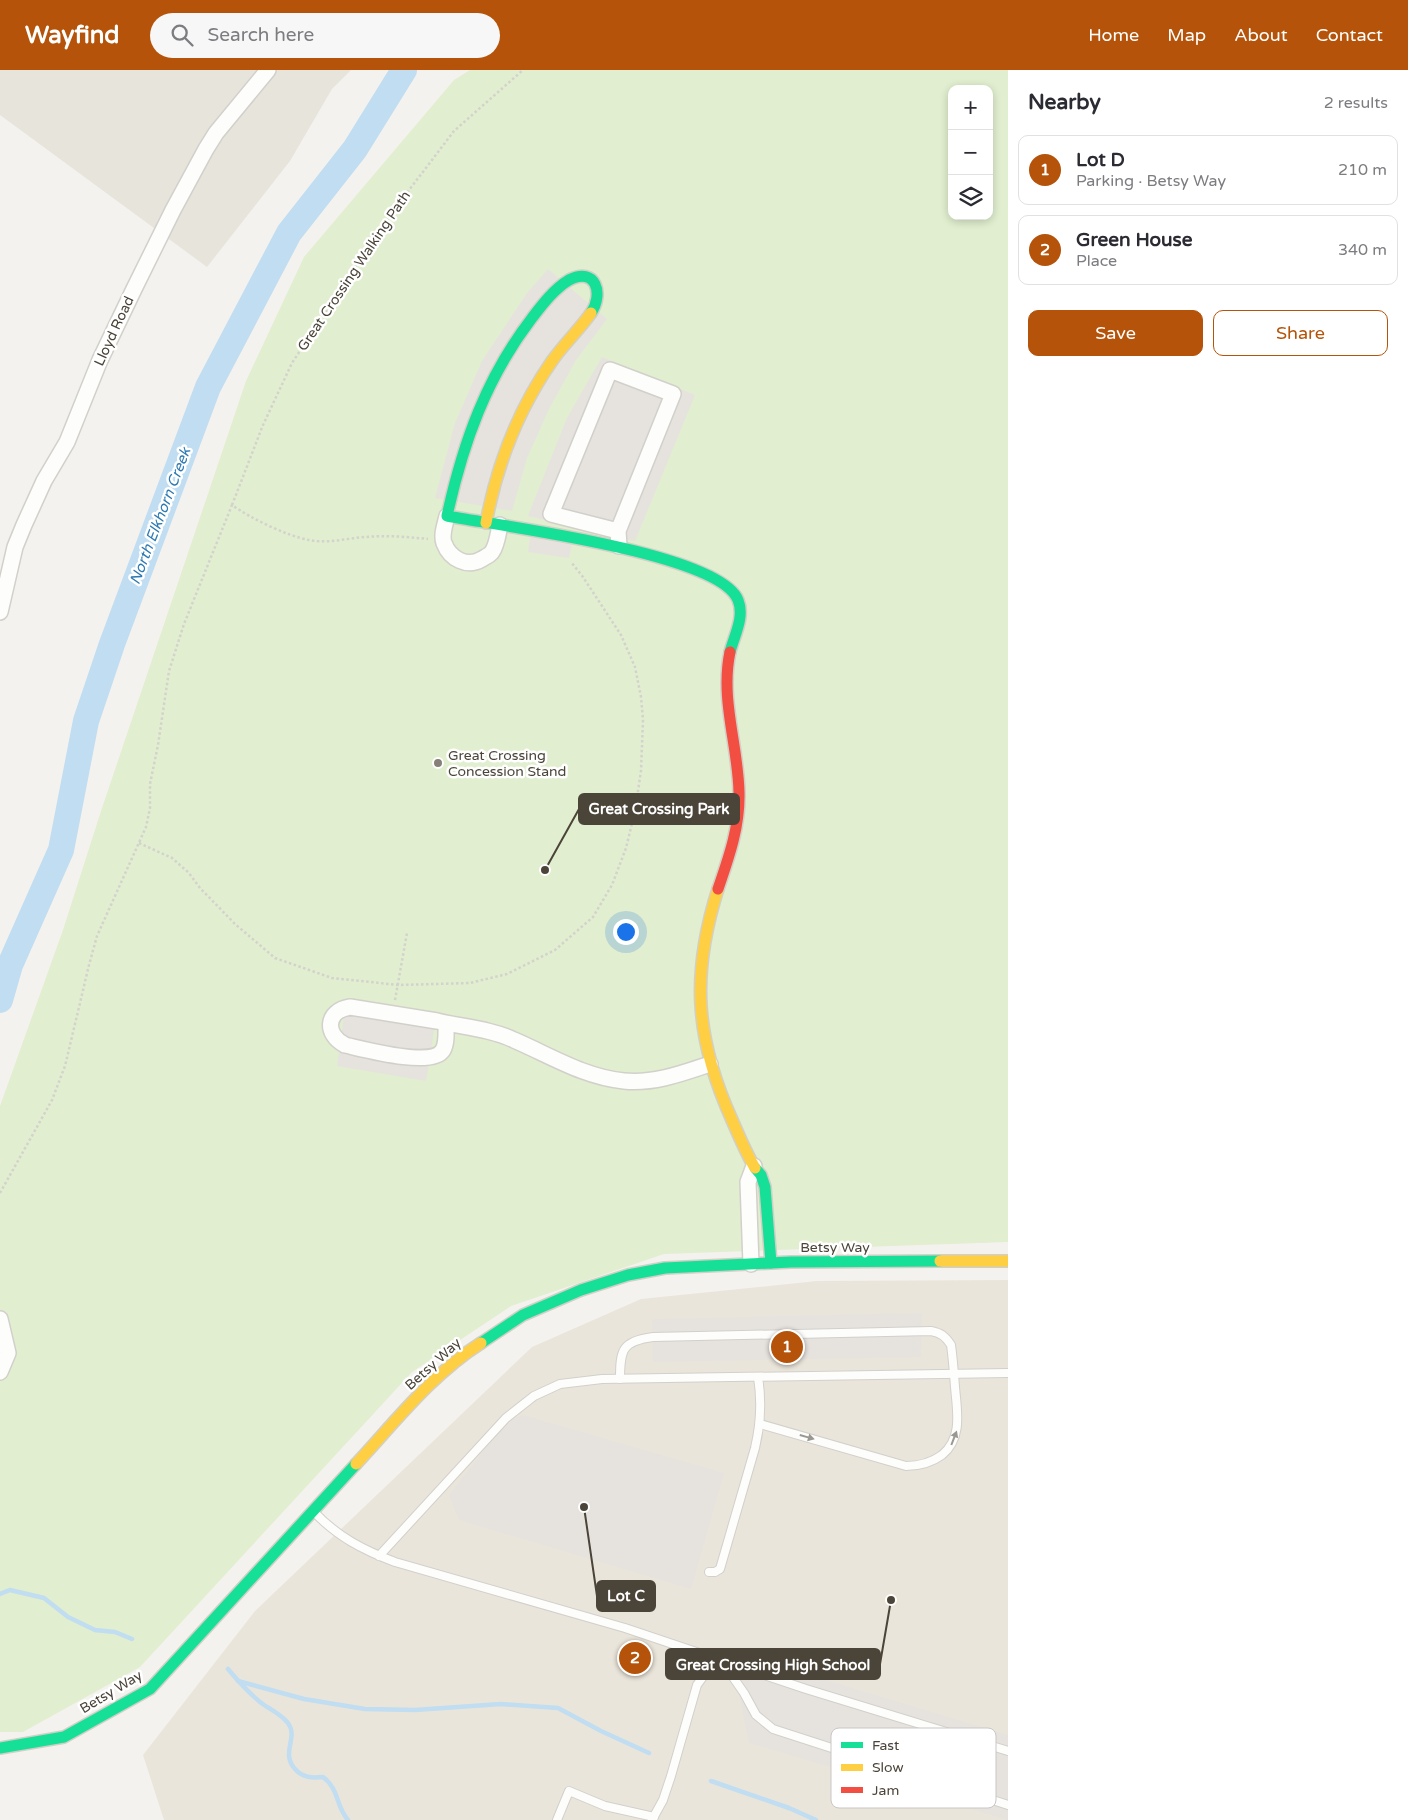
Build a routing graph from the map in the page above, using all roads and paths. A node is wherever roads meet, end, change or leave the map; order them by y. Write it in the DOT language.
graph roads {
  1 [pos="268,70"];
  2 [pos="523,70"];
  3 [pos="232,505"];
  4 [pos="447,516"];
  5 [pos="493,524"];
  6 [pos="429,539"];
  7 [pos="619,539"];
  8 [pos="571,562"];
  9 [pos="0,612"];
  10 [pos="139,843"];
  11 [pos="407,933"];
  12 [pos="398,985"];
  13 [pos="392,1014"];
  14 [pos="446,1023"];
  15 [pos="710,1064"];
  16 [pos="754,1166"];
  17 [pos="0,1193"];
  18 [pos="766,1211"];
  19 [pos="750,1212"];
  20 [pos="1008,1261"];
  21 [pos="771,1263"];
  22 [pos="751,1264"];
  23 [pos="0,1319"];
  24 [pos="0,1372"];
  25 [pos="1008,1373"];
  26 [pos="954,1374"];
  27 [pos="758,1377"];
  28 [pos="620,1379"];
  29 [pos="760,1424"];
  30 [pos="313,1510"];
  31 [pos="379,1556"];
  32 [pos="710,1572"];
  33 [pos="721,1660"];
  34 [pos="933,1728"];
  35 [pos="996,1747"];
  36 [pos="0,1748"];
  37 [pos="831,1748"];
  38 [pos="1008,1751"];
  39 [pos="996,1801"];
  40 [pos="1008,1805"];
  41 [pos="653,1819"];
  42 [pos="557,1820"];
  1 -- 9 [label="street, Lloyd Road"];
  2 -- 3 [label="path, Great Crossing Walking Path"];
  3 -- 6 [label="path"];
  3 -- 10 [label="path, Great Crossing Walking Path"];
  4 -- 5 [label="street"];
  4 -- 5 [label="street"];
  4 -- 5 [label="street"];
  5 -- 7 [label="street"];
  7 -- 7 [label="street"];
  7 -- 15 [label="street"];
  8 -- 12 [label="path"];
  10 -- 12 [label="path"];
  10 -- 17 [label="path, Great Crossing Walking Path"];
  11 -- 12 [label="path"];
  12 -- 13 [label="path"];
  13 -- 14 [label="street"];
  13 -- 14 [label="street"];
  14 -- 15 [label="street"];
  15 -- 16 [label="street"];
  16 -- 18 [label="street"];
  16 -- 19 [label="street"];
  18 -- 19 [label="street"];
  18 -- 21 [label="street"];
  19 -- 22 [label="street"];
  20 -- 21 [label="street, Betsy Way"];
  21 -- 22 [label="street, Betsy Way"];
  22 -- 30 [label="street, Betsy Way"];
  23 -- 24 [label="street"];
  25 -- 26 [label="lane"];
  26 -- 27 [label="lane"];
  26 -- 28 [label="lane"];
  29 -- 26 [label="lane, one-way"];
  27 -- 28 [label="lane"];
  27 -- 29 [label="lane"];
  28 -- 31 [label="lane"];
  29 -- 32 [label="lane"];
  30 -- 31 [label="lane"];
  30 -- 36 [label="street, Betsy Way"];
  31 -- 33 [label="lane"];
  33 -- 34 [label="lane"];
  33 -- 37 [label="lane"];
  33 -- 41 [label="lane"];
  35 -- 38 [label="lane"];
  39 -- 40 [label="lane"];
  41 -- 42 [label="lane"];
}
